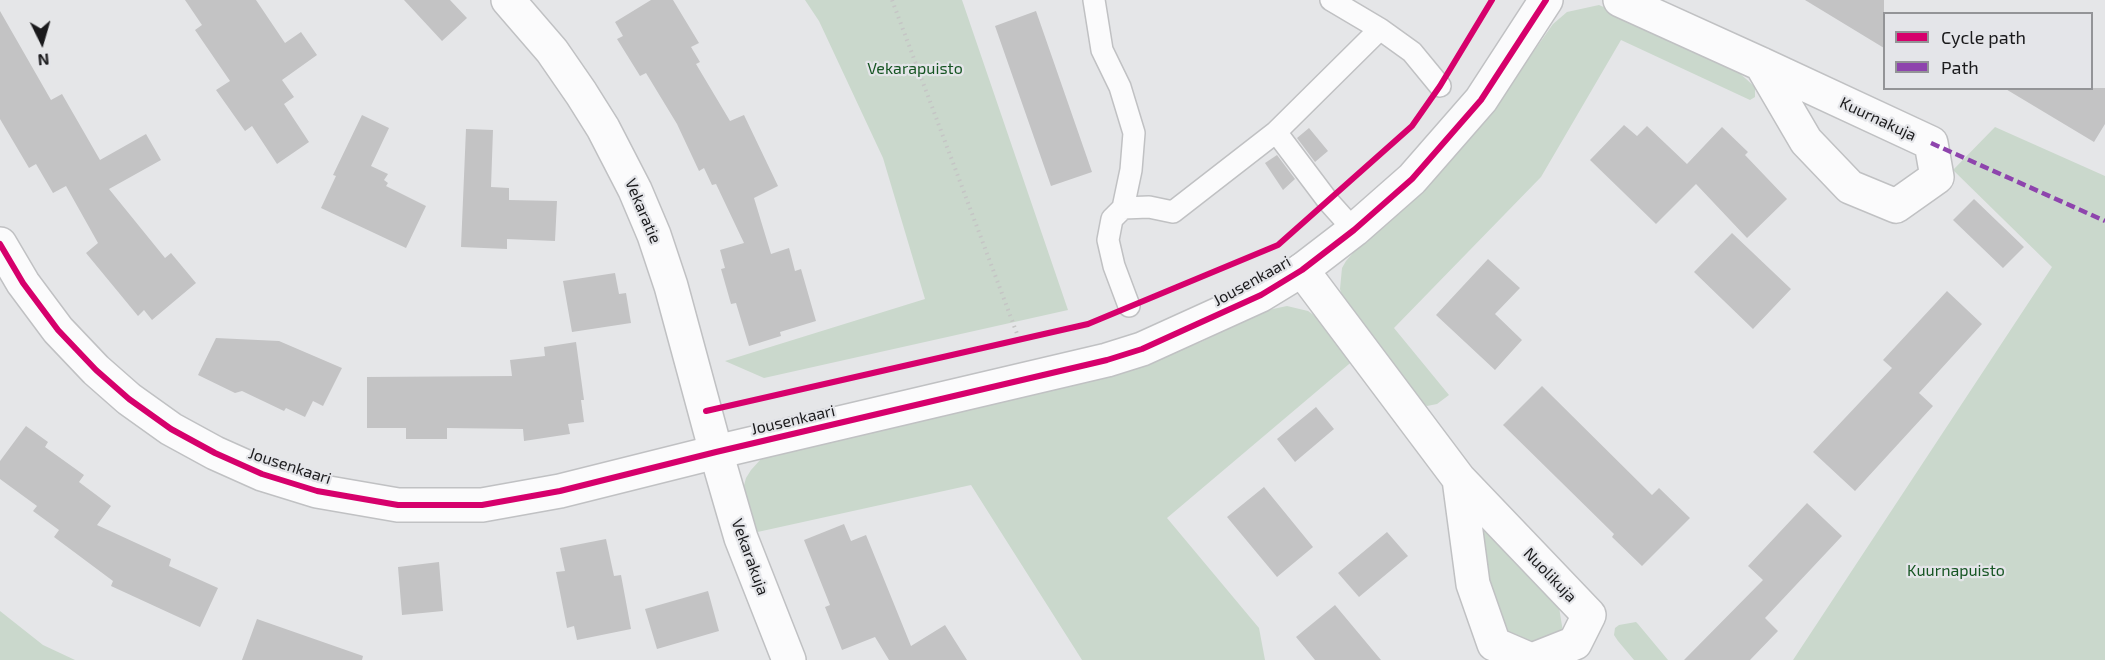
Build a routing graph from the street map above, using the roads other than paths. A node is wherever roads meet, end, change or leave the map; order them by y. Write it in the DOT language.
graph roads {
  1 [pos="508,0"];
  2 [pos="1094,0"];
  3 [pos="1331,0"];
  4 [pos="1546,0"];
  5 [pos="1620,0"];
  6 [pos="1380,28"];
  7 [pos="1761,64"];
  8 [pos="1440,86"];
  9 [pos="1276,132"];
  10 [pos="1123,208"];
  11 [pos="1354,230"];
  12 [pos="0,244"];
  13 [pos="1302,270"];
  14 [pos="1129,306"];
  15 [pos="716,452"];
  16 [pos="1459,478"];
  17 [pos="789,660"];
  18 [pos="1532,660"];
  1 -- 15 [label="street, Vekaratie"];
  2 -- 10 [label="lane"];
  3 -- 6 [label="lane"];
  4 -- 11 [label="street, Jousenkaari"];
  5 -- 7 [label="street, Kuurnakuja"];
  6 -- 8 [label="lane"];
  6 -- 9 [label="lane"];
  7 -- 7 [label="street, Kuurnakuja"];
  9 -- 10 [label="lane"];
  9 -- 11 [label="lane"];
  10 -- 14 [label="lane"];
  11 -- 13 [label="street, Jousenkaari"];
  12 -- 15 [label="street, Jousenkaari"];
  13 -- 15 [label="street, Jousenkaari"];
  13 -- 16 [label="street, Nuolikuja"];
  15 -- 17 [label="street, Vekarakuja"];
  16 -- 18 [label="street, Nuolikuja"];
  16 -- 18 [label="street, Nuolikuja"];
}
